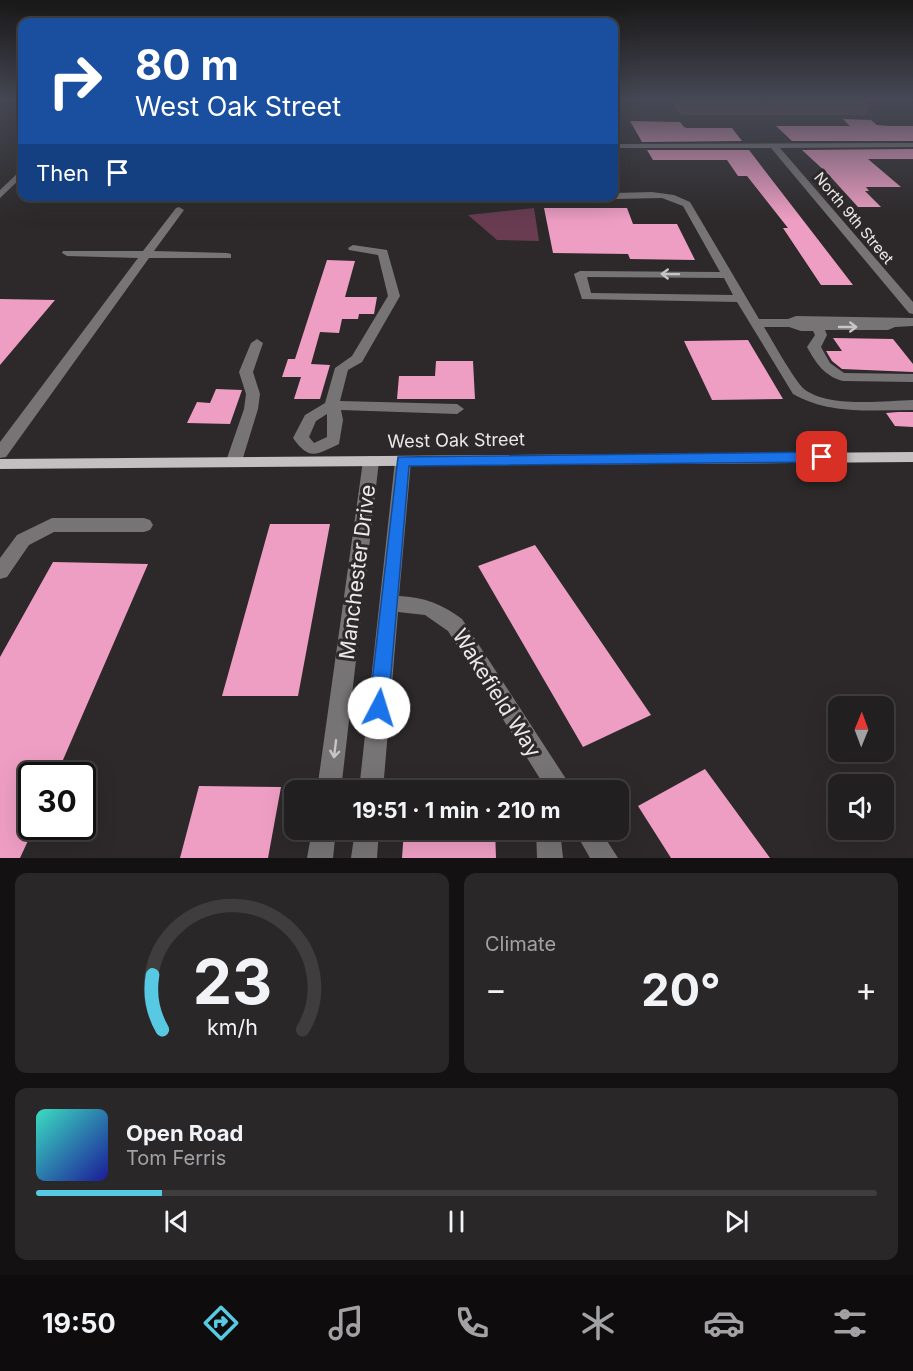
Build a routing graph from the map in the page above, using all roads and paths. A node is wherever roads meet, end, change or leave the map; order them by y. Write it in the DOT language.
graph roads {
  1 [pos="913,145"];
  2 [pos="618,146"];
  3 [pos="773,146"];
  4 [pos="18,176"];
  5 [pos="0,195"];
  6 [pos="618,196"];
  7 [pos="179,210"];
  8 [pos="353,248"];
  9 [pos="67,253"];
  10 [pos="146,255"];
  11 [pos="227,256"];
  12 [pos="728,275"];
  13 [pos="742,299"];
  14 [pos="913,310"];
  15 [pos="892,322"];
  16 [pos="913,322"];
  17 [pos="755,323"];
  18 [pos="790,323"];
  19 [pos="817,327"];
  20 [pos="257,343"];
  21 [pos="913,378"];
  22 [pos="332,405"];
  23 [pos="913,405"];
  24 [pos="457,409"];
  25 [pos="0,453"];
  26 [pos="312,456"];
  27 [pos="913,457"];
  28 [pos="234,461"];
  29 [pos="371,461"];
  30 [pos="403,461"];
  31 [pos="0,464"];
  32 [pos="144,525"];
  33 [pos="0,572"];
  34 [pos="388,604"];
  35 [pos="330,780"];
  36 [pos="372,780"];
  37 [pos="548,780"];
  38 [pos="323,840"];
  39 [pos="366,840"];
  40 [pos="549,840"];
  41 [pos="593,840"];
  42 [pos="320,858"];
  43 [pos="364,858"];
  44 [pos="550,858"];
  45 [pos="605,858"];
  1 -- 3 [label="street"];
  2 -- 3 [label="street"];
  3 -- 14 [label="street, North 9th Street"];
  4 -- 5 [label="street"];
  6 -- 12 [label="street"];
  7 -- 10 [label="street"];
  8 -- 22 [label="street"];
  9 -- 10 [label="street"];
  10 -- 11 [label="street"];
  10 -- 25 [label="street"];
  12 -- 13 [label="street"];
  12 -- 13 [label="street, one-way"];
  13 -- 17 [label="street"];
  15 -- 16 [label="street"];
  15 -- 18 [label="street"];
  19 -- 15 [label="street, one-way"];
  17 -- 18 [label="street"];
  17 -- 23 [label="street"];
  18 -- 19 [label="street"];
  19 -- 21 [label="street"];
  20 -- 28 [label="street"];
  22 -- 24 [label="street"];
  22 -- 26 [label="street"];
  22 -- 26 [label="street"];
  26 -- 28 [label="main road, West Oak Street"];
  26 -- 29 [label="main road, West Oak Street"];
  27 -- 30 [label="main road, West Oak Street"];
  28 -- 31 [label="main road, West Oak Street"];
  29 -- 30 [label="main road, West Oak Street"];
  29 -- 35 [label="street, Manchester Drive, one-way"];
  30 -- 34 [label="street, Manchester Drive"];
  32 -- 33 [label="street"];
  34 -- 36 [label="street, Manchester Drive"];
  34 -- 37 [label="street, Wakefield Way"];
  38 -- 42 [label="street"];
  39 -- 43 [label="street"];
  40 -- 44 [label="street"];
  41 -- 45 [label="street"];
}
